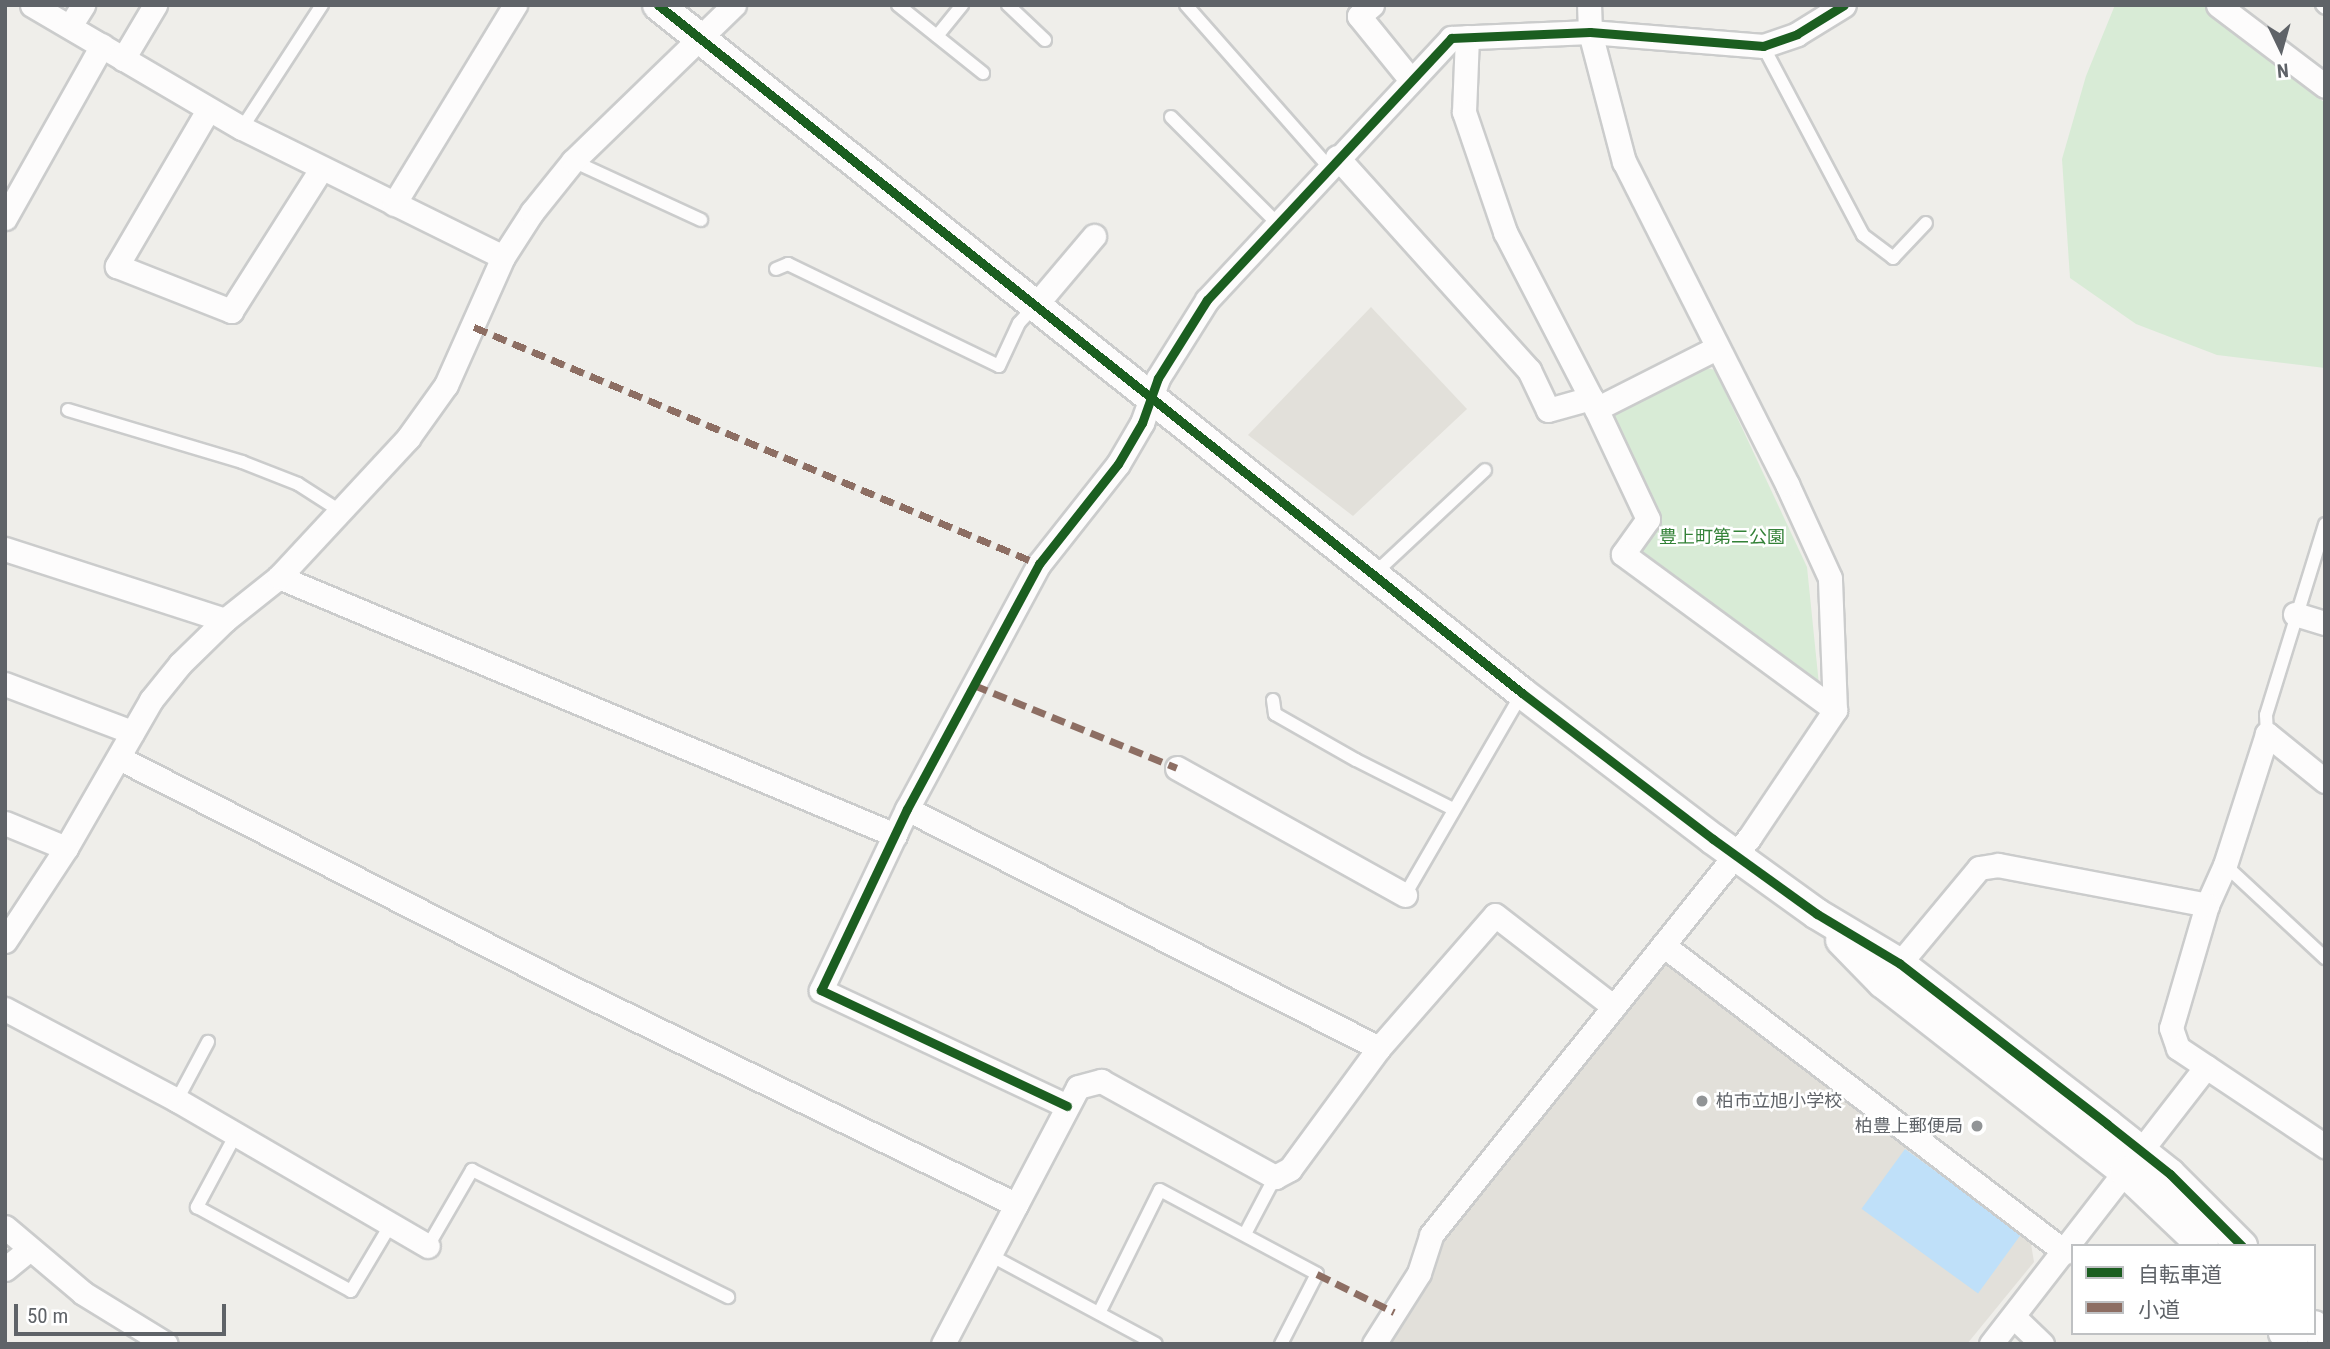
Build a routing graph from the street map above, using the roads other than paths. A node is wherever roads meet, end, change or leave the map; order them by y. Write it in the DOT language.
graph roads {
  1 [pos="32,5"];
  2 [pos="83,5"];
  3 [pos="155,5"];
  4 [pos="322,5"];
  5 [pos="515,5"];
  6 [pos="658,5"];
  7 [pos="734,5"];
  8 [pos="898,5"];
  9 [pos="962,5"];
  10 [pos="1008,5"];
  11 [pos="1186,5"];
  12 [pos="1372,5"];
  13 [pos="1589,5"];
  14 [pos="1844,5"];
  15 [pos="2218,5"];
  16 [pos="71,26"];
  17 [pos="1590,32"];
  18 [pos="937,36"];
  19 [pos="1467,37"];
  20 [pos="700,40"];
  21 [pos="1045,40"];
  22 [pos="102,45"];
  23 [pos="1763,46"];
  24 [pos="123,59"];
  25 [pos="983,73"];
  26 [pos="1411,80"];
  27 [pos="2325,86"];
  28 [pos="208,110"];
  29 [pos="1171,117"];
  30 [pos="242,128"];
  31 [pos="573,161"];
  32 [pos="1333,162"];
  33 [pos="321,169"];
  34 [pos="394,204"];
  35 [pos="5,218"];
  36 [pos="701,220"];
  37 [pos="1926,223"];
  38 [pos="1279,225"];
  39 [pos="1094,236"];
  40 [pos="503,257"];
  41 [pos="776,269"];
  42 [pos="1034,307"];
  43 [pos="1716,348"];
  44 [pos="1150,397"];
  45 [pos="1594,403"];
  46 [pos="68,410"];
  47 [pos="1485,470"];
  48 [pos="340,511"];
  49 [pos="2325,524"];
  50 [pos="5,549"];
  51 [pos="1374,574"];
  52 [pos="279,577"];
  53 [pos="2295,614"];
  54 [pos="225,620"];
  55 [pos="2325,624"];
  56 [pos="5,684"];
  57 [pos="1522,693"];
  58 [pos="1273,700"];
  59 [pos="1835,710"];
  60 [pos="132,732"];
  61 [pos="2267,734"];
  62 [pos="119,758"];
  63 [pos="1177,768"];
  64 [pos="2325,781"];
  65 [pos="907,809"];
  66 [pos="1453,809"];
  67 [pos="5,824"];
  68 [pos="895,835"];
  69 [pos="66,848"];
  70 [pos="1735,854"];
  71 [pos="2225,865"];
  72 [pos="1405,895"];
  73 [pos="2207,905"];
  74 [pos="5,941"];
  75 [pos="1663,945"];
  76 [pos="2325,958"];
  77 [pos="1891,973"];
  78 [pos="1614,1007"];
  79 [pos="5,1009"];
  80 [pos="208,1042"];
  81 [pos="1379,1048"];
  82 [pos="2206,1067"];
  83 [pos="177,1100"];
  84 [pos="1067,1107"];
  85 [pos="234,1136"];
  86 [pos="2325,1146"];
  87 [pos="2132,1162"];
  88 [pos="1275,1177"];
  89 [pos="1016,1205"];
  90 [pos="391,1224"];
  91 [pos="5,1227"];
  92 [pos="1245,1234"];
  93 [pos="2201,1244"];
  94 [pos="2240,1244"];
  95 [pos="428,1245"];
  96 [pos="30,1249"];
  97 [pos="2065,1252"];
  98 [pos="990,1255"];
  99 [pos="5,1269"];
  100 [pos="728,1297"];
  101 [pos="1098,1313"];
  102 [pos="2014,1317"];
  103 [pos="149,1340"];
  104 [pos="943,1344"];
  105 [pos="1156,1344"];
  106 [pos="1281,1344"];
  107 [pos="1374,1344"];
  108 [pos="1991,1344"];
  109 [pos="2042,1344"];
  1 -- 16 [label="street"];
  2 -- 16 [label="street"];
  3 -- 24 [label="street"];
  4 -- 30 [label="lane"];
  5 -- 34 [label="street"];
  6 -- 20 [label="street"];
  7 -- 20 [label="street"];
  8 -- 18 [label="lane"];
  9 -- 18 [label="lane"];
  10 -- 21 [label="lane"];
  11 -- 32 [label="lane"];
  12 -- 26 [label="street"];
  13 -- 17 [label="street"];
  14 -- 23 [label="street"];
  15 -- 27 [label="street"];
  16 -- 22 [label="street"];
  17 -- 19 [label="street"];
  17 -- 23 [label="street"];
  17 -- 43 [label="street"];
  18 -- 25 [label="lane"];
  19 -- 26 [label="street"];
  19 -- 45 [label="street"];
  20 -- 31 [label="street"];
  20 -- 42 [label="street"];
  22 -- 24 [label="street"];
  22 -- 35 [label="street"];
  23 -- 37 [label="lane"];
  24 -- 28 [label="street"];
  26 -- 32 [label="street"];
  28 -- 30 [label="street"];
  28 -- 33 [label="street"];
  29 -- 38 [label="lane"];
  30 -- 33 [label="street"];
  31 -- 36 [label="lane"];
  31 -- 40 [label="street"];
  32 -- 38 [label="street"];
  32 -- 45 [label="street"];
  33 -- 34 [label="street"];
  34 -- 40 [label="street"];
  38 -- 44 [label="street"];
  39 -- 42 [label="street"];
  40 -- 48 [label="street"];
  41 -- 42 [label="lane"];
  42 -- 44 [label="street"];
  43 -- 45 [label="street"];
  43 -- 59 [label="street"];
  44 -- 51 [label="street"];
  44 -- 65 [label="street"];
  45 -- 59 [label="street"];
  46 -- 48 [label="lane"];
  47 -- 51 [label="lane"];
  48 -- 52 [label="street"];
  49 -- 53 [label="lane"];
  50 -- 54 [label="street"];
  51 -- 57 [label="street"];
  52 -- 54 [label="street"];
  52 -- 68 [label="street"];
  53 -- 55 [label="street"];
  53 -- 61 [label="lane"];
  54 -- 60 [label="street"];
  56 -- 60 [label="street"];
  57 -- 66 [label="lane"];
  57 -- 70 [label="street"];
  58 -- 66 [label="lane"];
  59 -- 70 [label="street"];
  60 -- 62 [label="street"];
  61 -- 64 [label="street"];
  61 -- 71 [label="street"];
  62 -- 69 [label="street"];
  62 -- 89 [label="street"];
  63 -- 72 [label="street"];
  65 -- 68 [label="street"];
  65 -- 81 [label="street"];
  66 -- 72 [label="lane"];
  67 -- 69 [label="street"];
  68 -- 84 [label="street"];
  69 -- 74 [label="street"];
  70 -- 75 [label="street"];
  70 -- 77 [label="street"];
  71 -- 73 [label="street"];
  71 -- 76 [label="lane"];
  73 -- 77 [label="street"];
  73 -- 82 [label="street"];
  75 -- 78 [label="street"];
  75 -- 97 [label="street"];
  77 -- 87 [label="street"];
  78 -- 81 [label="street"];
  78 -- 107 [label="street"];
  79 -- 83 [label="street"];
  80 -- 83 [label="lane"];
  81 -- 88 [label="street"];
  82 -- 86 [label="street"];
  82 -- 87 [label="street"];
  83 -- 85 [label="street"];
  84 -- 88 [label="street"];
  84 -- 89 [label="street"];
  85 -- 90 [label="street"];
  85 -- 90 [label="lane"];
  87 -- 93 [label="street"];
  87 -- 94 [label="street"];
  87 -- 97 [label="street"];
  88 -- 92 [label="lane"];
  89 -- 98 [label="street"];
  90 -- 95 [label="street"];
  91 -- 96 [label="street"];
  92 -- 101 [label="lane"];
  92 -- 106 [label="lane"];
  95 -- 100 [label="lane"];
  96 -- 99 [label="street"];
  96 -- 103 [label="street"];
  97 -- 102 [label="street"];
  98 -- 101 [label="lane"];
  98 -- 104 [label="street"];
  101 -- 105 [label="lane"];
  102 -- 108 [label="street"];
  102 -- 109 [label="street"];
}
